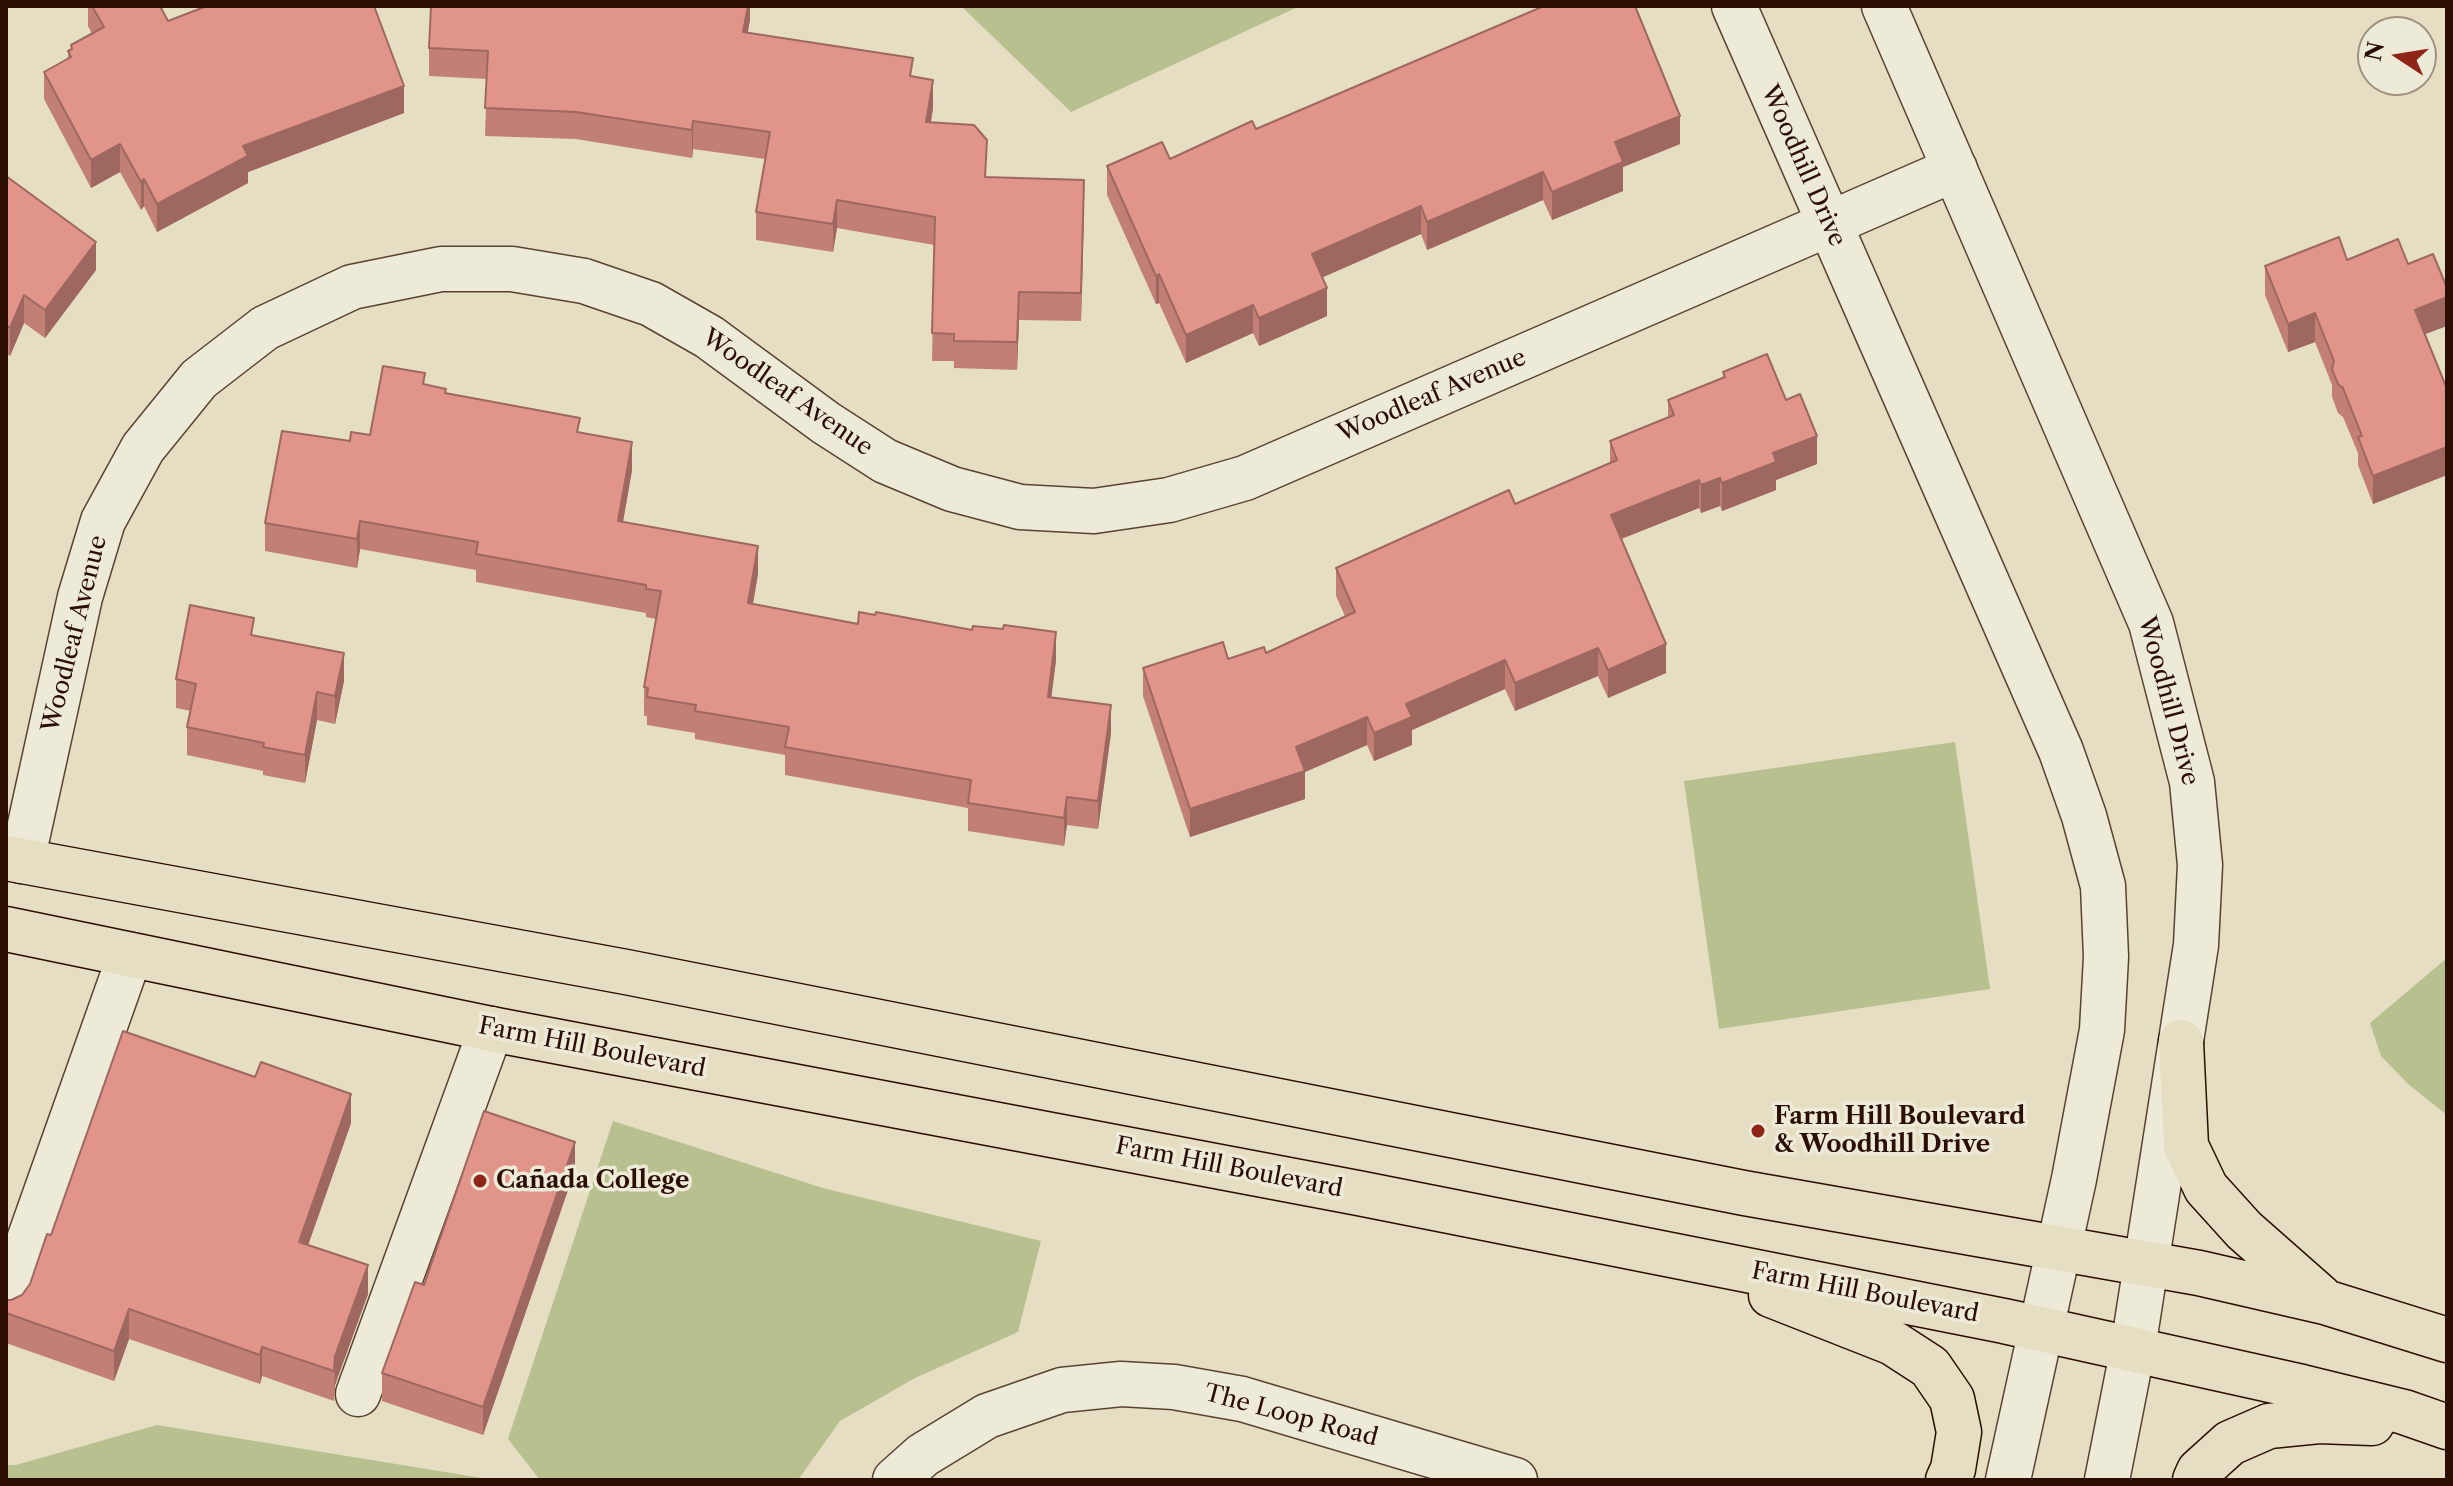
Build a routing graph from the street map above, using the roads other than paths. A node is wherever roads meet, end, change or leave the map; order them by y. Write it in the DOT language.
graph roads {
  1 [pos="1734,6"];
  2 [pos="1884,6"];
  3 [pos="1955,169"];
  4 [pos="1829,225"];
  5 [pos="14,860"];
  6 [pos="6,929"];
  7 [pos="130,955"];
  8 [pos="491,1029"];
  9 [pos="2181,1042"];
  10 [pos="2059,1248"];
  11 [pos="1660,1252"];
  12 [pos="2145,1264"];
  13 [pos="2325,1302"];
  14 [pos="6,1305"];
  15 [pos="2039,1329"];
  16 [pos="2447,1340"];
  17 [pos="2133,1348"];
  18 [pos="358,1394"];
  19 [pos="2447,1427"];
  20 [pos="2447,1436"];
  21 [pos="895,1480"];
  22 [pos="1515,1480"];
  23 [pos="1948,1480"];
  24 [pos="2008,1480"];
  25 [pos="2107,1480"];
  26 [pos="2195,1480"];
  1 -- 4 [label="street, Woodhill Drive"];
  2 -- 3 [label="street, Woodhill Drive"];
  3 -- 4 [label="street, Woodleaf Avenue"];
  3 -- 9 [label="street, Woodhill Drive"];
  4 -- 5 [label="street, Woodleaf Avenue"];
  4 -- 10 [label="street, Woodhill Drive"];
  5 -- 10 [label="main road"];
  6 -- 7 [label="main road, Farm Hill Boulevard"];
  7 -- 8 [label="main road, Farm Hill Boulevard"];
  7 -- 14 [label="street"];
  8 -- 11 [label="main road, Farm Hill Boulevard"];
  8 -- 18 [label="street"];
  9 -- 12 [label="street, Woodhill Drive"];
  9 -- 13 [label="main road"];
  10 -- 12 [label="main road"];
  10 -- 15 [label="street, Woodhill Drive"];
  11 -- 15 [label="main road, Farm Hill Boulevard"];
  11 -- 23 [label="main road"];
  12 -- 13 [label="main road"];
  12 -- 17 [label="street, Woodhill Drive"];
  13 -- 16 [label="main road"];
  15 -- 17 [label="main road, Farm Hill Boulevard"];
  15 -- 24 [label="street, Woodhill Drive"];
  17 -- 19 [label="main road, Farm Hill Boulevard"];
  17 -- 25 [label="street"];
  20 -- 26 [label="main road"];
  21 -- 22 [label="street, The Loop Road"];
}
